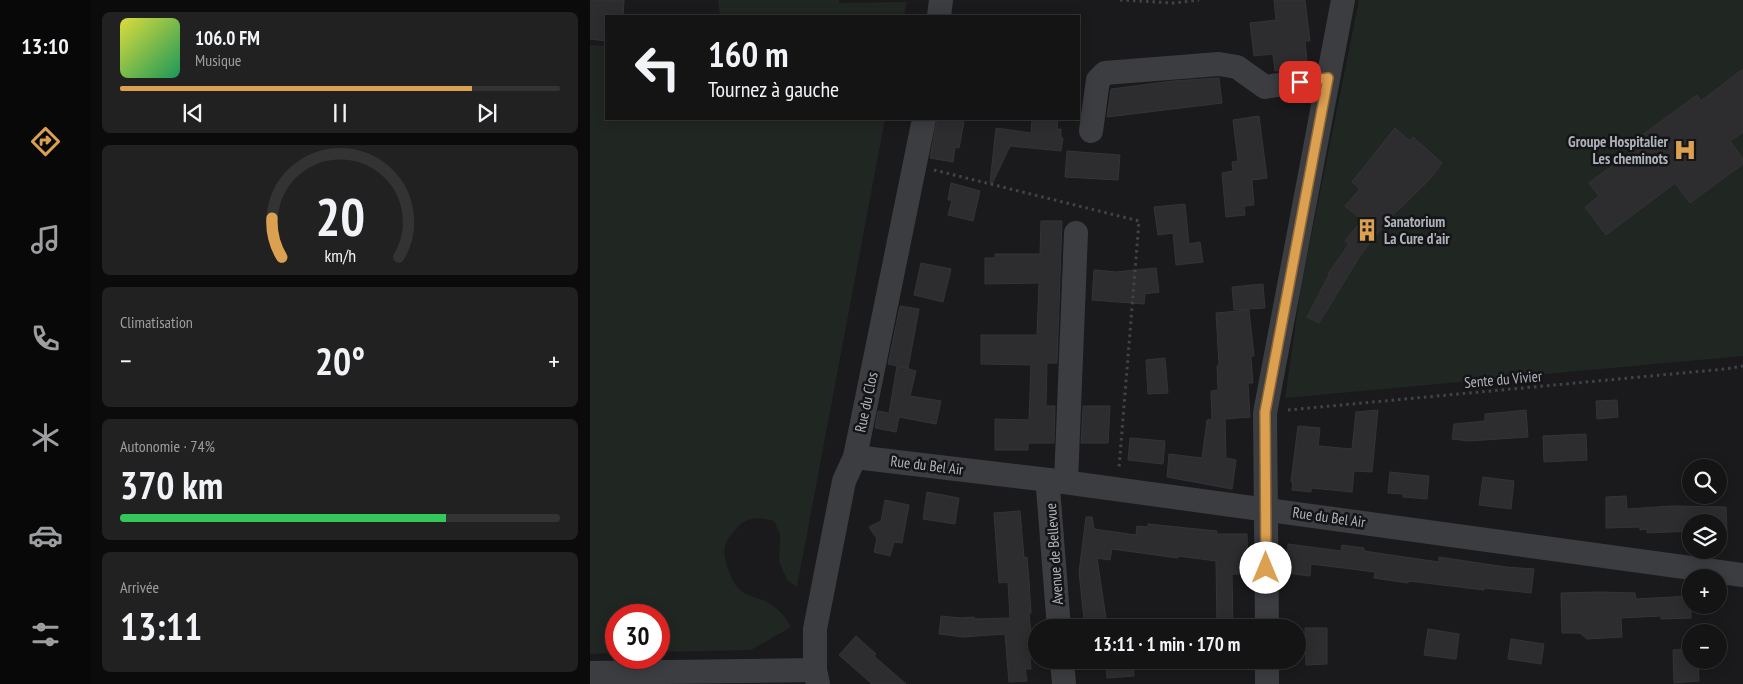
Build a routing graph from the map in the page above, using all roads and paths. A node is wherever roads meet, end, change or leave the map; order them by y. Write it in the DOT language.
graph roads {
  1 [pos="941,0"];
  2 [pos="1120,0"];
  3 [pos="1199,0"];
  4 [pos="1343,0"];
  5 [pos="939,15"];
  6 [pos="1328,78"];
  7 [pos="924,120"];
  8 [pos="1091,131"];
  9 [pos="1076,233"];
  10 [pos="1743,366"];
  11 [pos="1265,412"];
  12 [pos="855,456"];
  13 [pos="1058,481"];
  14 [pos="1266,509"];
  15 [pos="1743,575"];
  16 [pos="1058,619"];
  17 [pos="1267,619"];
  18 [pos="1063,669"];
  19 [pos="1267,669"];
  20 [pos="590,673"];
  21 [pos="816,677"];
  22 [pos="1064,684"];
  23 [pos="1267,684"];
  1 -- 5 [label="street"];
  2 -- 3 [label="path"];
  4 -- 6 [label="street"];
  6 -- 8 [label="street"];
  6 -- 11 [label="street"];
  7 -- 12 [label="street, Rue du Clos"];
  9 -- 13 [label="street, Avenue de Bellevue"];
  10 -- 11 [label="path, Sente du Vivier"];
  11 -- 14 [label="street"];
  12 -- 13 [label="street, Rue du Bel Air"];
  12 -- 21 [label="street, Rue du Clos"];
  13 -- 14 [label="street, Rue du Bel Air"];
  13 -- 16 [label="street, Avenue de Bellevue"];
  14 -- 15 [label="street, Rue du Bel Air"];
  14 -- 17 [label="street"];
  18 -- 22 [label="street"];
  19 -- 23 [label="street"];
  20 -- 21 [label="street"];
}
